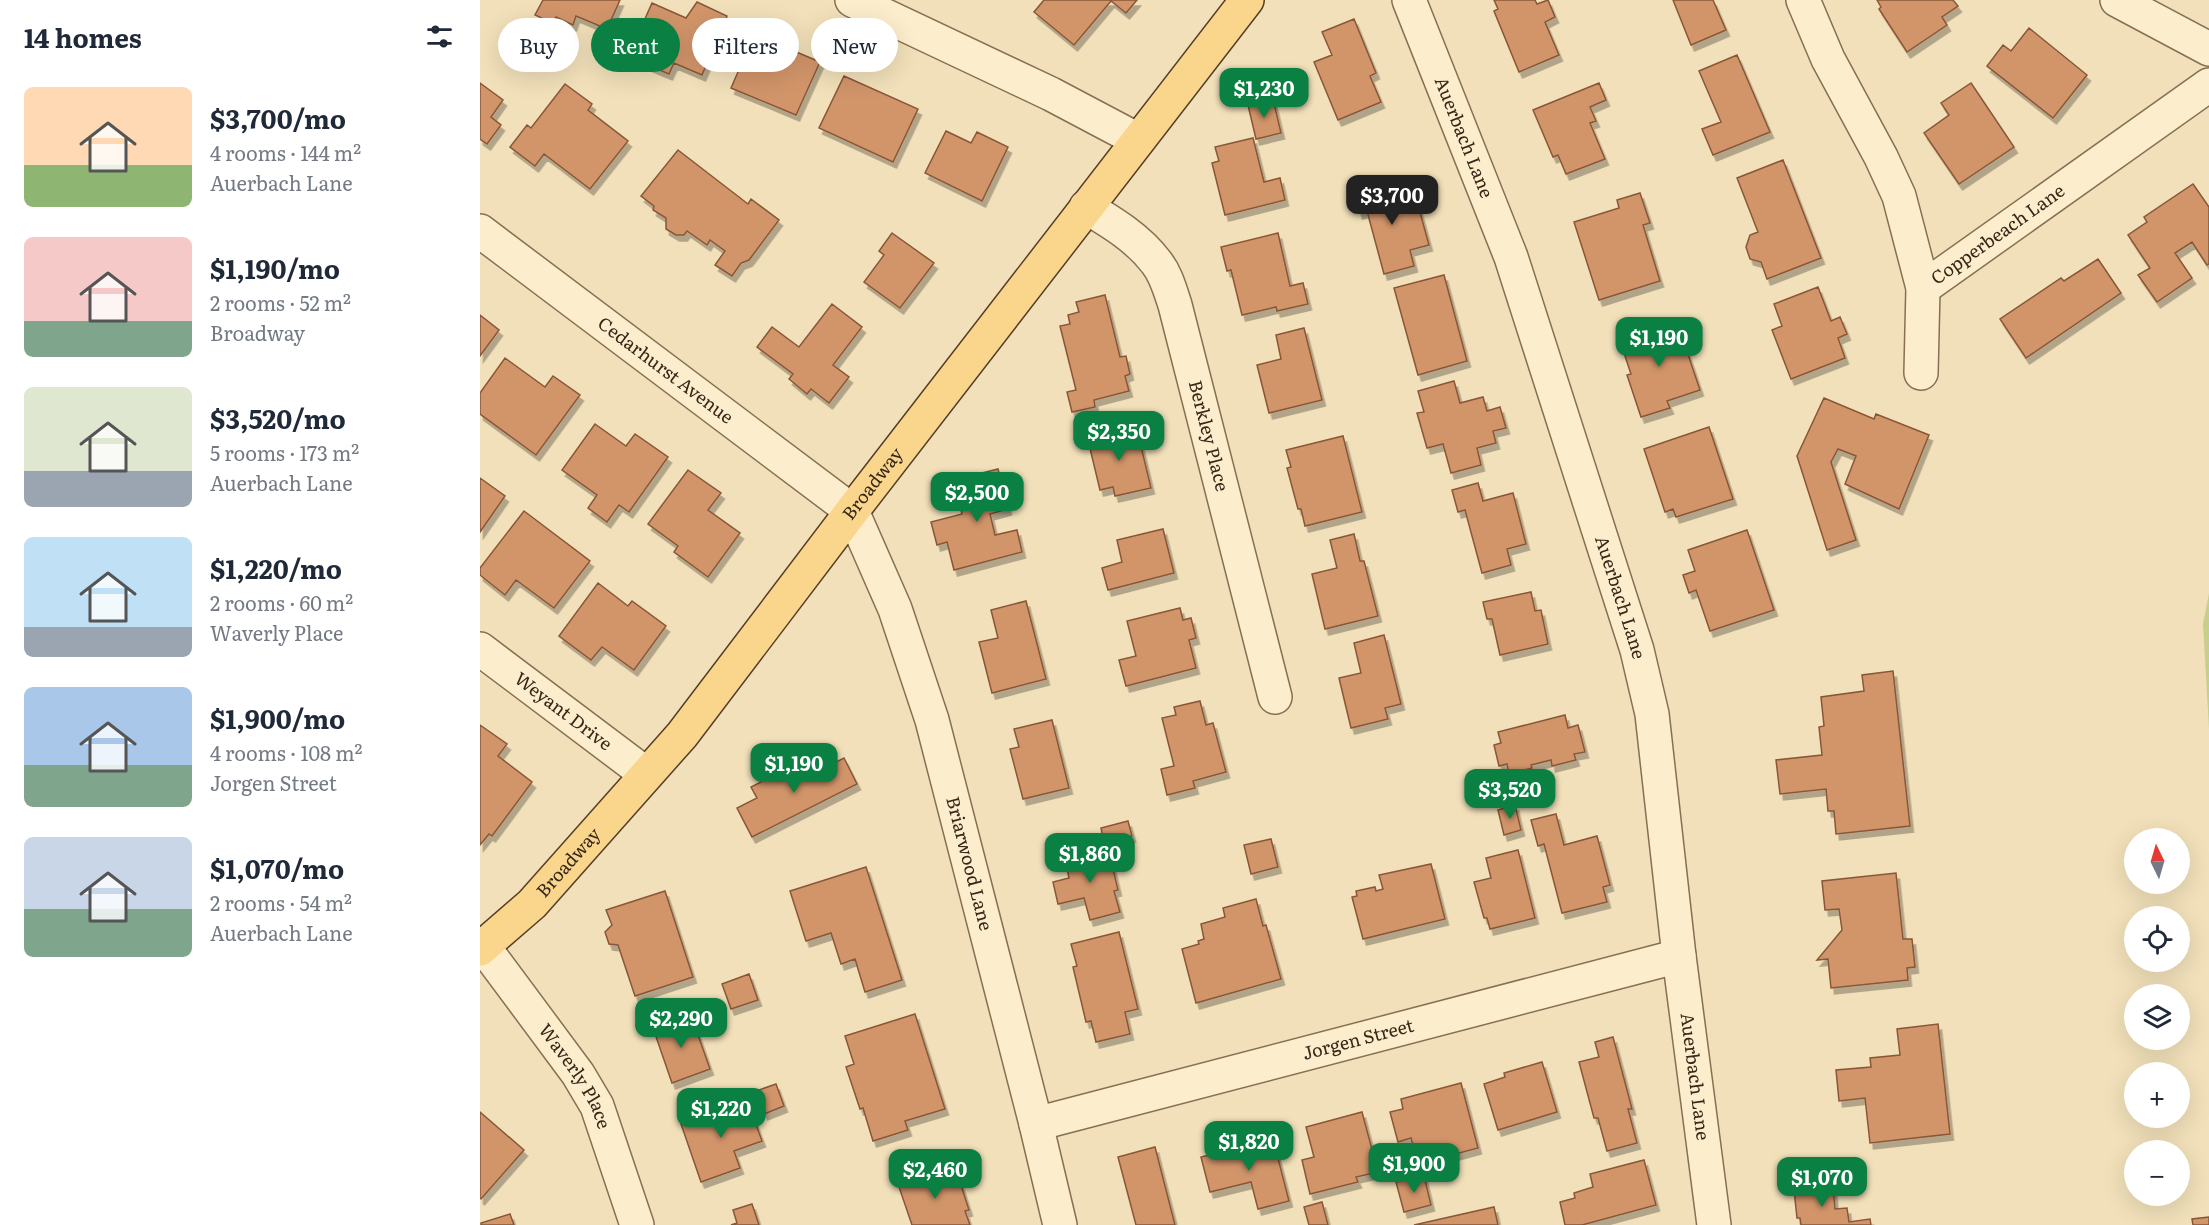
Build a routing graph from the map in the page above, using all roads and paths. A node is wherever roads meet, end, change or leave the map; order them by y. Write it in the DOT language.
graph roads {
  1 [pos="852,0"];
  2 [pos="1247,0"];
  3 [pos="1409,0"];
  4 [pos="1803,0"];
  5 [pos="2117,0"];
  6 [pos="2209,49"];
  7 [pos="2209,85"];
  8 [pos="1138,140"];
  9 [pos="1086,207"];
  10 [pos="480,231"];
  11 [pos="1923,288"];
  12 [pos="1921,373"];
  13 [pos="852,511"];
  14 [pos="480,649"];
  15 [pos="1275,697"];
  16 [pos="646,774"];
  17 [pos="481,947"];
  18 [pos="1679,956"];
  19 [pos="1036,1124"];
  20 [pos="637,1225"];
  21 [pos="1060,1225"];
  22 [pos="1714,1225"];
  1 -- 8 [label="street"];
  2 -- 8 [label="main road, Broadway"];
  3 -- 18 [label="street, Auerbach Lane"];
  4 -- 11 [label="street, Copperbeach Lane"];
  5 -- 6 [label="street"];
  7 -- 11 [label="street, Copperbeach Lane"];
  8 -- 9 [label="main road, Broadway"];
  9 -- 13 [label="main road, Broadway"];
  9 -- 15 [label="street, Berkley Place"];
  10 -- 13 [label="street, Cedarhurst Avenue"];
  11 -- 12 [label="street"];
  13 -- 16 [label="main road, Broadway"];
  13 -- 19 [label="street, Briarwood Lane"];
  14 -- 16 [label="street, Weyant Drive"];
  16 -- 17 [label="main road, Broadway"];
  17 -- 20 [label="street, Waverly Place"];
  18 -- 19 [label="street, Jorgen Street"];
  18 -- 22 [label="street, Auerbach Lane"];
  19 -- 21 [label="street, Briarwood Lane"];
}
